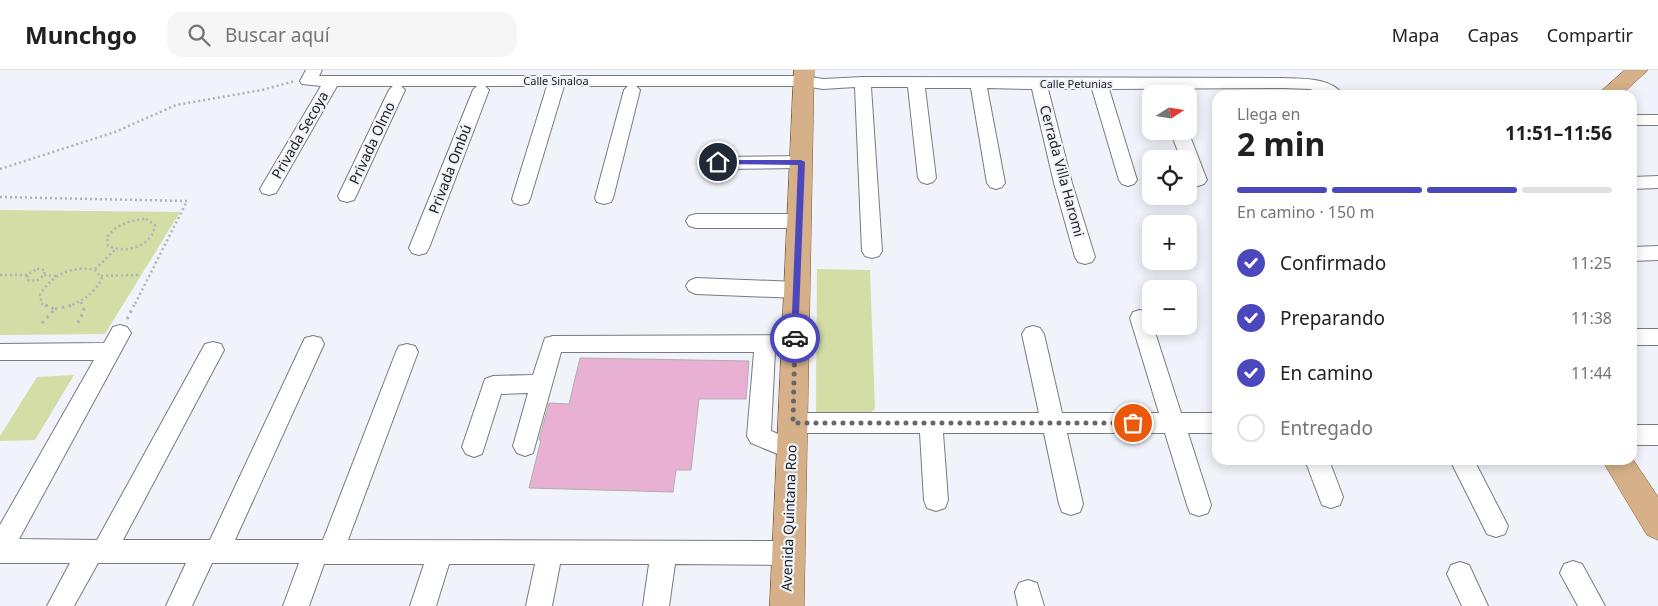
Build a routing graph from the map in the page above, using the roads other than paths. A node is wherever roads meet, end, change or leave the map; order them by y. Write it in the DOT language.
graph roads {
  1 [pos="1316,70"];
  2 [pos="1638,70"];
  3 [pos="1658,73"];
  4 [pos="311,75"];
  5 [pos="938,76"];
  6 [pos="1005,77"];
  7 [pos="1071,77"];
  8 [pos="1126,77"];
  9 [pos="868,78"];
  10 [pos="809,81"];
  11 [pos="916,83"];
  12 [pos="978,83"];
  13 [pos="1039,84"];
  14 [pos="1100,84"];
  15 [pos="330,85"];
  16 [pos="556,85"];
  17 [pos="1151,85"];
  18 [pos="1198,89"];
  19 [pos="1225,89"];
  20 [pos="1286,89"];
  21 [pos="397,90"];
  22 [pos="481,90"];
  23 [pos="632,90"];
  24 [pos="1327,90"];
  25 [pos="1331,90"];
  26 [pos="1614,90"];
  27 [pos="1637,92"];
  28 [pos="1637,120"];
  29 [pos="1658,120"];
  30 [pos="1182,140"];
  31 [pos="718,162"];
  32 [pos="801,162"];
  33 [pos="927,178"];
  34 [pos="1128,180"];
  35 [pos="1198,180"];
  36 [pos="1658,182"];
  37 [pos="996,183"];
  38 [pos="1637,183"];
  39 [pos="269,189"];
  40 [pos="347,196"];
  41 [pos="604,198"];
  42 [pos="521,199"];
  43 [pos="696,221"];
  44 [pos="799,221"];
  45 [pos="419,248"];
  46 [pos="872,251"];
  47 [pos="1658,253"];
  48 [pos="1637,254"];
  49 [pos="1085,257"];
  50 [pos="696,286"];
  51 [pos="797,290"];
  52 [pos="1140,318"];
  53 [pos="1033,334"];
  54 [pos="1637,337"];
  55 [pos="1658,337"];
  56 [pos="795,343"];
  57 [pos="313,344"];
  58 [pos="765,344"];
  59 [pos="212,350"];
  60 [pos="0,352"];
  61 [pos="406,352"];
  62 [pos="542,384"];
  63 [pos="793,423"];
  64 [pos="930,423"];
  65 [pos="1053,423"];
  66 [pos="1173,423"];
  67 [pos="1212,423"];
  68 [pos="1637,435"];
  69 [pos="1658,435"];
  70 [pos="525,446"];
  71 [pos="474,447"];
  72 [pos="792,450"];
  73 [pos="1637,458"];
  74 [pos="1318,465"];
  75 [pos="1465,465"];
  76 [pos="1620,465"];
  77 [pos="1658,490"];
  78 [pos="1331,497"];
  79 [pos="936,500"];
  80 [pos="1071,504"];
  81 [pos="1198,504"];
  82 [pos="1658,525"];
  83 [pos="1496,526"];
  84 [pos="0,550"];
  85 [pos="98,551"];
  86 [pos="211,552"];
  87 [pos="324,552"];
  88 [pos="440,552"];
  89 [pos="550,552"];
  90 [pos="664,553"];
  91 [pos="788,553"];
  92 [pos="1573,573"];
  93 [pos="1460,574"];
  94 [pos="60,606"];
  95 [pos="179,606"];
  96 [pos="296,606"];
  97 [pos="423,606"];
  98 [pos="539,606"];
  99 [pos="656,606"];
  100 [pos="786,606"];
  101 [pos="1475,606"];
  102 [pos="1592,606"];
  1 -- 25 [label="street, Calle Petunias"];
  2 -- 26 [label="main road"];
  3 -- 27 [label="main road"];
  4 -- 15 [label="street, Calle Sinaloa"];
  5 -- 11 [label="street, Calle Petunias"];
  5 -- 12 [label="street, Calle Petunias"];
  6 -- 12 [label="street, Calle Petunias"];
  6 -- 13 [label="street, Calle Petunias"];
  7 -- 13 [label="street, Calle Petunias"];
  7 -- 14 [label="street, Calle Petunias"];
  8 -- 14 [label="street, Calle Petunias"];
  8 -- 17 [label="street, Calle Petunias"];
  9 -- 10 [label="street, Calle Petunias"];
  9 -- 11 [label="street, Calle Petunias"];
  9 -- 46 [label="street"];
  10 -- 16 [label="street, Calle Sinaloa"];
  10 -- 23 [label="street, Calle Sinaloa"];
  10 -- 32 [label="main road, Avenida Quintana Roo"];
  11 -- 33 [label="street"];
  12 -- 37 [label="street"];
  13 -- 49 [label="street, Cerrada Villa Haromi"];
  14 -- 34 [label="street"];
  15 -- 16 [label="street, Calle Sinaloa"];
  15 -- 21 [label="street, Calle Sinaloa"];
  15 -- 39 [label="street, Privada Secoya"];
  16 -- 22 [label="street, Calle Sinaloa"];
  16 -- 23 [label="street, Calle Sinaloa"];
  16 -- 42 [label="street"];
  18 -- 19 [label="street, Calle Petunias"];
  19 -- 20 [label="street, Calle Petunias"];
  20 -- 24 [label="street, Calle Petunias"];
  21 -- 22 [label="street, Calle Sinaloa"];
  21 -- 40 [label="street, Privada Olmo"];
  22 -- 45 [label="street, Privada Ombú"];
  23 -- 41 [label="street"];
  28 -- 29 [label="street"];
  30 -- 35 [label="street"];
  31 -- 32 [label="street"];
  32 -- 44 [label="main road, Avenida Quintana Roo"];
  36 -- 38 [label="street"];
  43 -- 44 [label="street"];
  44 -- 51 [label="main road, Avenida Quintana Roo"];
  47 -- 48 [label="street"];
  50 -- 51 [label="street"];
  51 -- 56 [label="main road, Avenida Quintana Roo"];
  52 -- 66 [label="street"];
  53 -- 65 [label="street"];
  54 -- 55 [label="street"];
  56 -- 58 [label="street"];
  56 -- 63 [label="main road, Avenida Quintana Roo"];
  57 -- 86 [label="street"];
  58 -- 62 [label="street"];
  58 -- 72 [label="street"];
  59 -- 85 [label="street"];
  60 -- 84 [label="street"];
  61 -- 87 [label="street"];
  62 -- 70 [label="street"];
  62 -- 71 [label="street"];
  63 -- 64 [label="street"];
  63 -- 72 [label="main road, Avenida Quintana Roo"];
  64 -- 65 [label="street"];
  64 -- 79 [label="street"];
  65 -- 66 [label="street"];
  65 -- 80 [label="street"];
  66 -- 67 [label="street"];
  66 -- 81 [label="street"];
  68 -- 69 [label="street"];
  72 -- 91 [label="main road, Avenida Quintana Roo"];
  73 -- 77 [label="main road"];
  74 -- 78 [label="street"];
  75 -- 83 [label="street"];
  76 -- 82 [label="main road"];
  84 -- 85 [label="street"];
  85 -- 86 [label="street"];
  85 -- 94 [label="street"];
  86 -- 87 [label="street"];
  86 -- 95 [label="street"];
  87 -- 88 [label="street"];
  87 -- 96 [label="street"];
  88 -- 89 [label="street"];
  88 -- 97 [label="street"];
  89 -- 90 [label="street"];
  89 -- 98 [label="street"];
  90 -- 91 [label="street"];
  90 -- 99 [label="street"];
  91 -- 100 [label="main road, Avenida Quintana Roo"];
  92 -- 102 [label="street"];
  93 -- 101 [label="street"];
}
